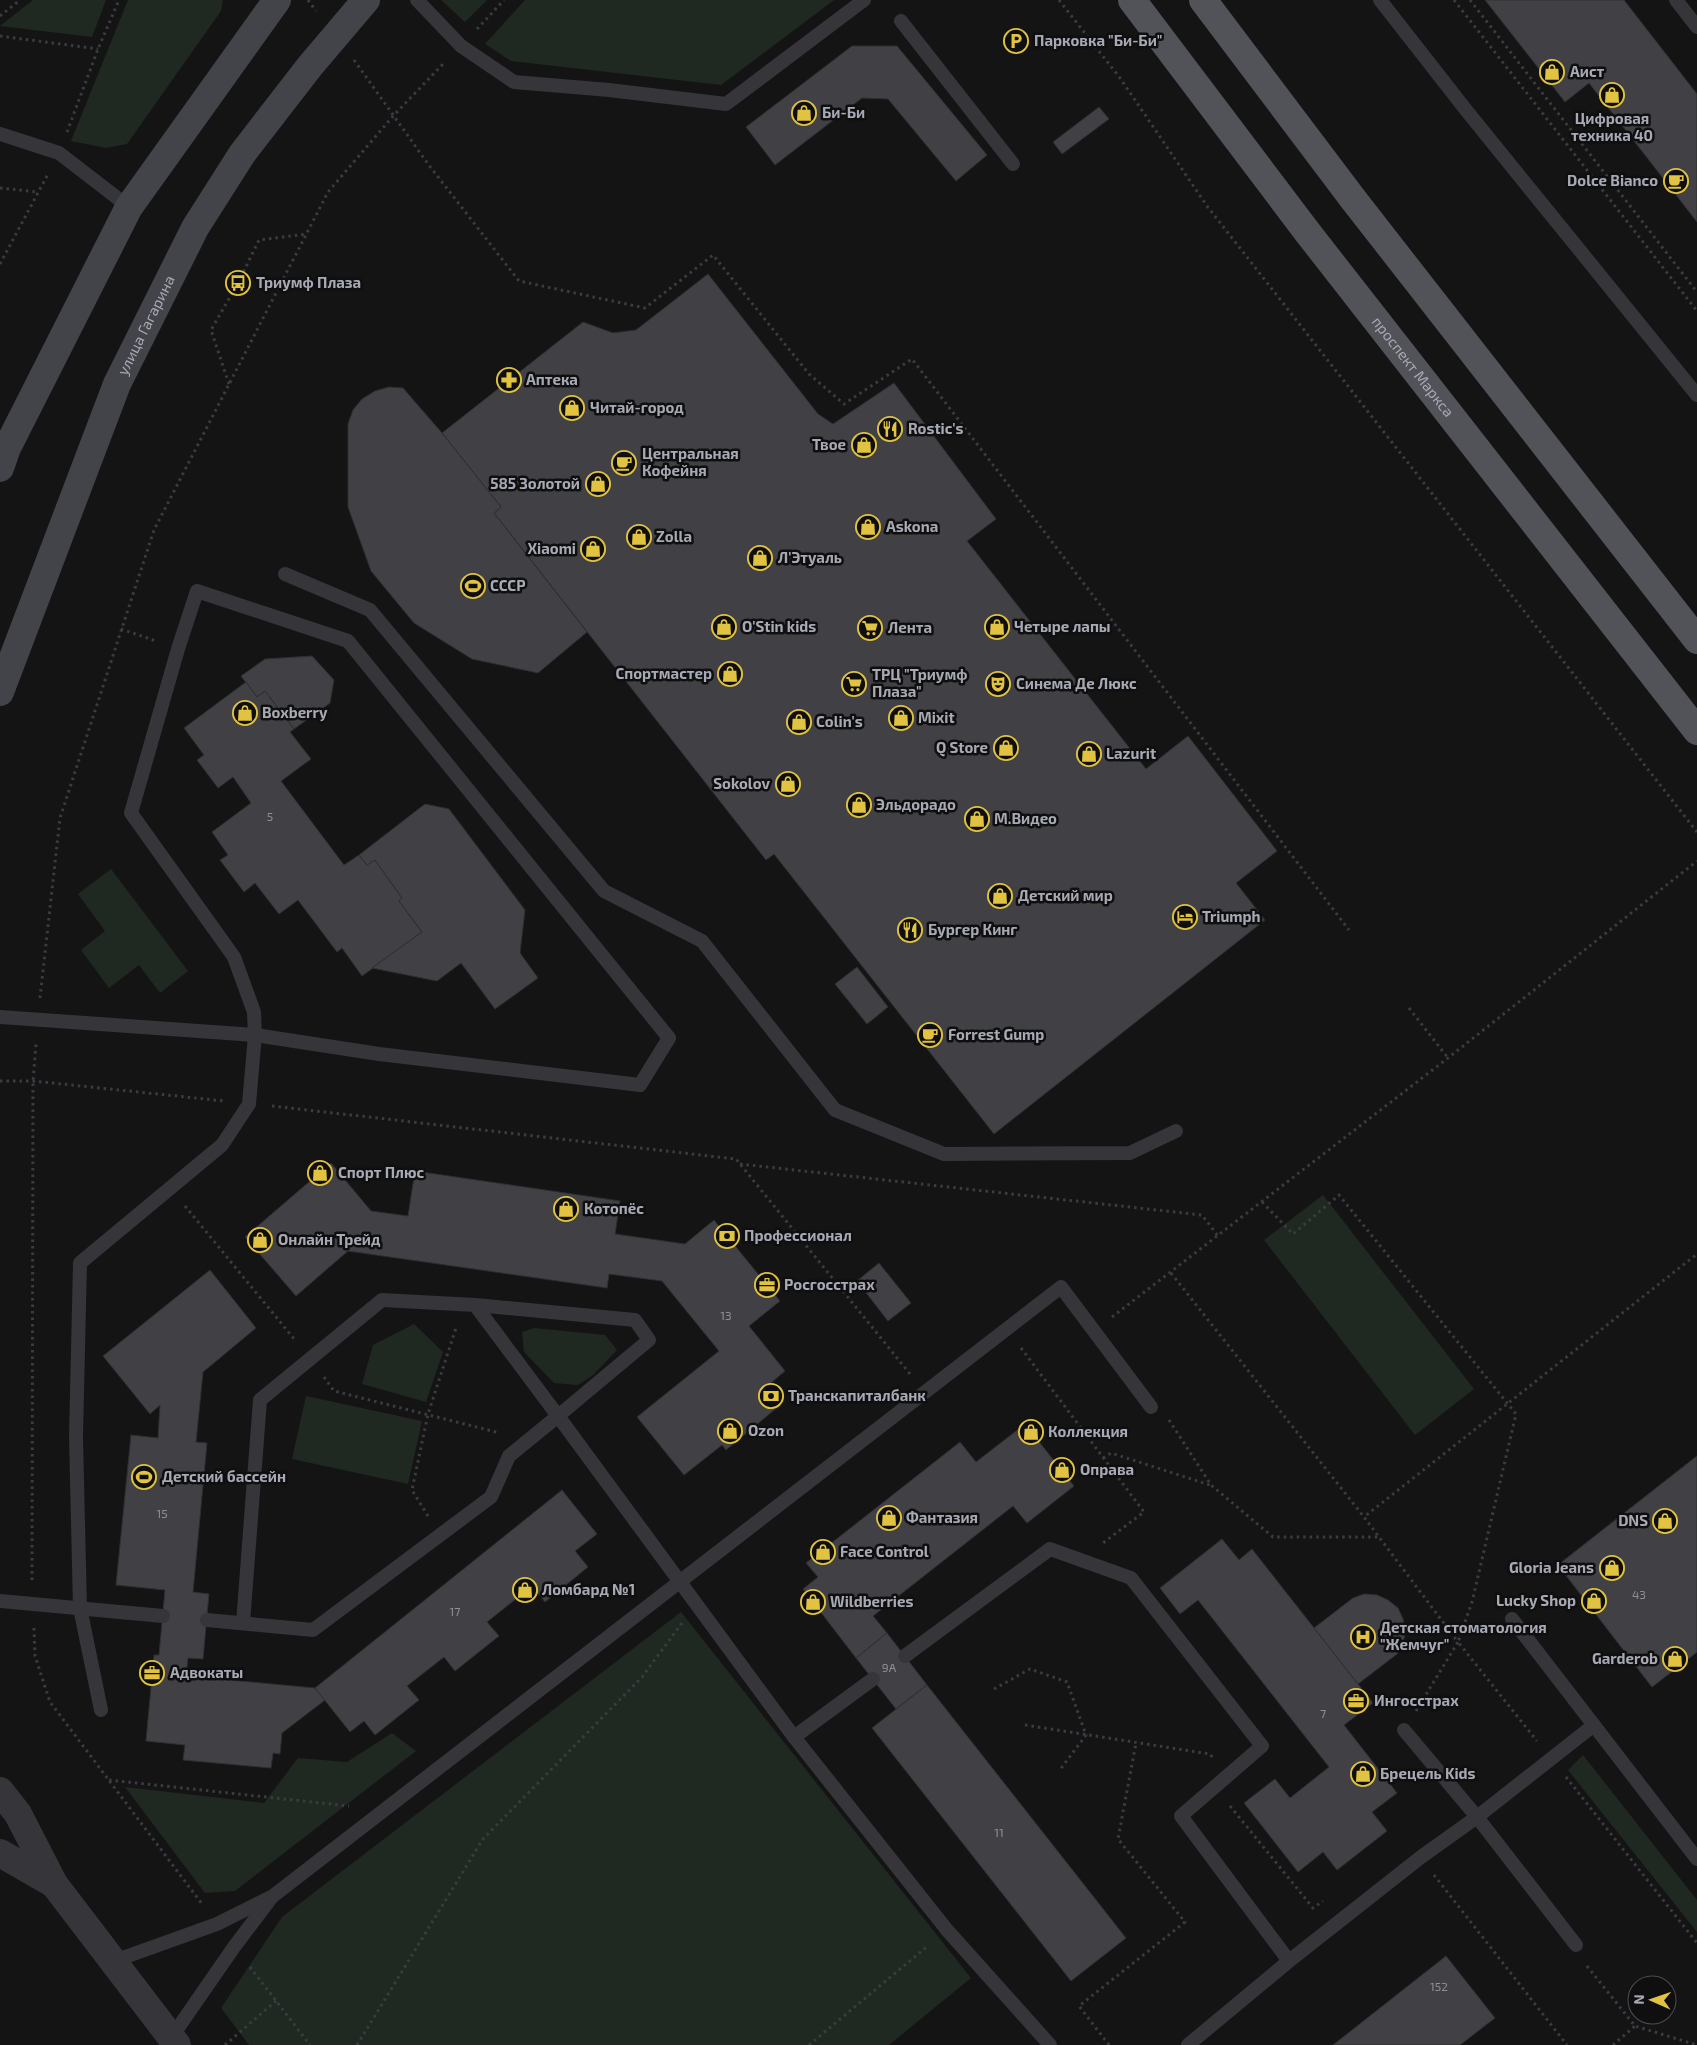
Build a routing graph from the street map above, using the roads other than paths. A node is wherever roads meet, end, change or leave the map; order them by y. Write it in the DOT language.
graph roads {
  1 [pos="366,0"];
  2 [pos="417,0"];
  3 [pos="864,0"];
  4 [pos="1132,0"];
  5 [pos="1203,0"];
  6 [pos="1380,0"];
  7 [pos="1676,0"];
  8 [pos="272,2"];
  9 [pos="901,21"];
  10 [pos="1697,27"];
  11 [pos="0,134"];
  12 [pos="1012,164"];
  13 [pos="129,207"];
  14 [pos="1697,395"];
  15 [pos="0,468"];
  16 [pos="284,574"];
  17 [pos="1697,640"];
  18 [pos="0,692"];
  19 [pos="1697,731"];
  20 [pos="0,1017"];
  21 [pos="256,1035"];
  22 [pos="1176,1131"];
  23 [pos="469,1304"];
  24 [pos="1151,1407"];
  25 [pos="558,1416"];
  26 [pos="679,1582"];
  27 [pos="0,1601"];
  28 [pos="80,1608"];
  29 [pos="163,1616"];
  30 [pos="1512,1619"];
  31 [pos="207,1620"];
  32 [pos="243,1623"];
  33 [pos="905,1656"];
  34 [pos="873,1679"];
  35 [pos="101,1710"];
  36 [pos="1594,1725"];
  37 [pos="1404,1730"];
  38 [pos="794,1738"];
  39 [pos="0,1791"];
  40 [pos="1477,1817"];
  41 [pos="0,1853"];
  42 [pos="1697,1859"];
  43 [pos="54,1884"];
  44 [pos="273,1896"];
  45 [pos="1576,1945"];
  46 [pos="114,1961"];
  47 [pos="1289,1961"];
  48 [pos="174,2042"];
  49 [pos="1050,2045"];
  50 [pos="1188,2045"];
  1 -- 18 [label="main road, улица Гагарина"];
  2 -- 3 [label="lane"];
  4 -- 19 [label="main road, проспект Маркса"];
  5 -- 17 [label="main road"];
  6 -- 14 [label="lane"];
  7 -- 10 [label="lane"];
  8 -- 13 [label="main road"];
  9 -- 12 [label="lane"];
  11 -- 13 [label="lane"];
  13 -- 15 [label="main road"];
  16 -- 22 [label="lane"];
  20 -- 21 [label="lane"];
  21 -- 21 [label="lane"];
  21 -- 28 [label="lane"];
  23 -- 25 [label="lane"];
  23 -- 25 [label="lane"];
  23 -- 32 [label="lane"];
  24 -- 26 [label="lane"];
  25 -- 26 [label="lane"];
  25 -- 32 [label="lane"];
  26 -- 38 [label="lane"];
  26 -- 44 [label="lane"];
  27 -- 28 [label="lane"];
  28 -- 29 [label="lane"];
  28 -- 35 [label="lane"];
  30 -- 36 [label="lane"];
  31 -- 32 [label="lane"];
  33 -- 47 [label="lane"];
  34 -- 38 [label="lane"];
  36 -- 40 [label="lane"];
  36 -- 42 [label="lane"];
  37 -- 40 [label="lane"];
  38 -- 49 [label="lane"];
  39 -- 43 [label="street"];
  40 -- 45 [label="lane"];
  40 -- 47 [label="lane"];
  41 -- 43 [label="street"];
  43 -- 46 [label="street"];
  44 -- 46 [label="lane"];
  44 -- 48 [label="lane"];
  46 -- 48 [label="street"];
  47 -- 50 [label="lane"];
}
